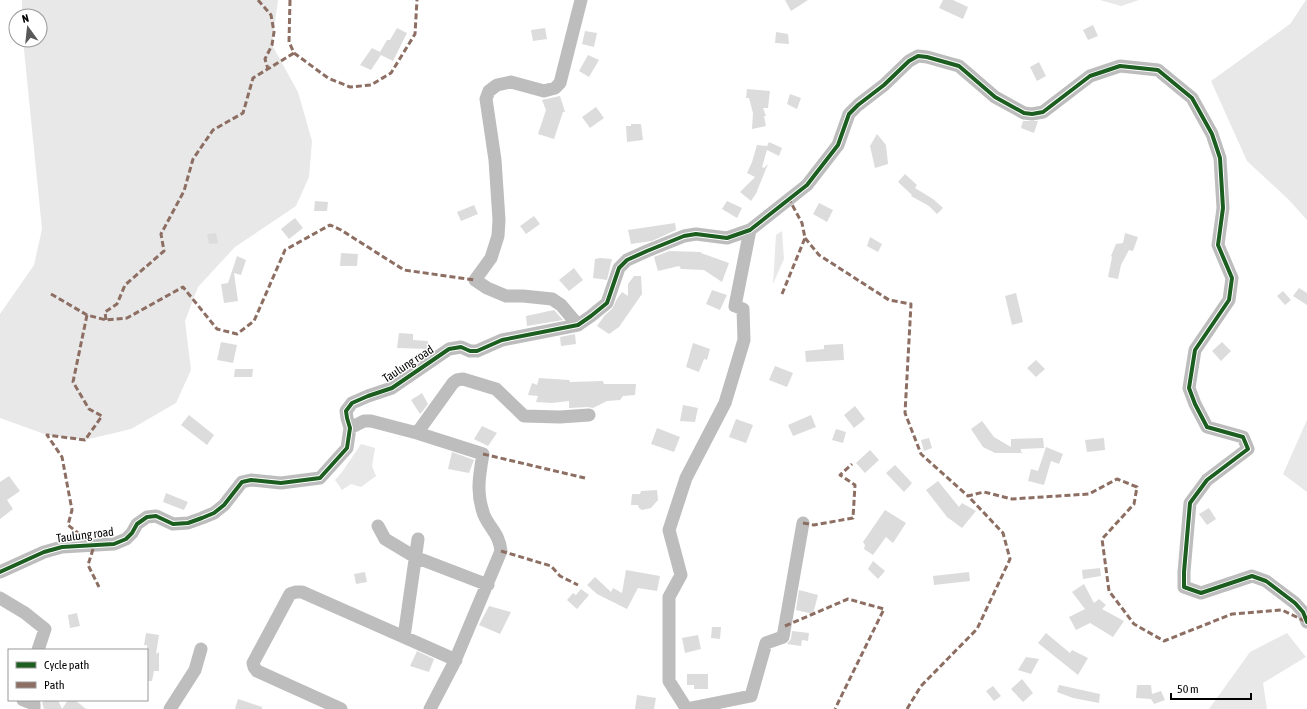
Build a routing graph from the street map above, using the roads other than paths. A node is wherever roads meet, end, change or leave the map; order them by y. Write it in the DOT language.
graph roads {
  1 [pos="580,0"];
  2 [pos="750,230"];
  3 [pos="578,324"];
  4 [pos="588,415"];
  5 [pos="350,428"];
  6 [pos="417,434"];
  7 [pos="803,523"];
  8 [pos="378,526"];
  9 [pos="418,539"];
  10 [pos="416,557"];
  11 [pos="0,572"];
  12 [pos="488,585"];
  13 [pos="0,598"];
  14 [pos="1307,622"];
  15 [pos="404,637"];
  16 [pos="38,649"];
  17 [pos="201,649"];
  18 [pos="456,660"];
  19 [pos="26,701"];
  20 [pos="34,709"];
  21 [pos="170,709"];
  22 [pos="341,709"];
  23 [pos="430,709"];
  24 [pos="686,709"];
  1 -- 3 [label="street"];
  2 -- 3 [label="street"];
  2 -- 14 [label="street"];
  2 -- 24 [label="street"];
  3 -- 5 [label="street, Taulung road"];
  4 -- 6 [label="street"];
  5 -- 6 [label="street"];
  5 -- 11 [label="street, Taulung road"];
  6 -- 12 [label="street"];
  7 -- 24 [label="street"];
  8 -- 10 [label="street"];
  9 -- 10 [label="street"];
  10 -- 12 [label="street"];
  10 -- 15 [label="street"];
  12 -- 18 [label="street"];
  13 -- 16 [label="street"];
  15 -- 18 [label="street"];
  15 -- 22 [label="street"];
  17 -- 21 [label="street"];
  18 -- 23 [label="street"];
  19 -- 20 [label="street"];
}
